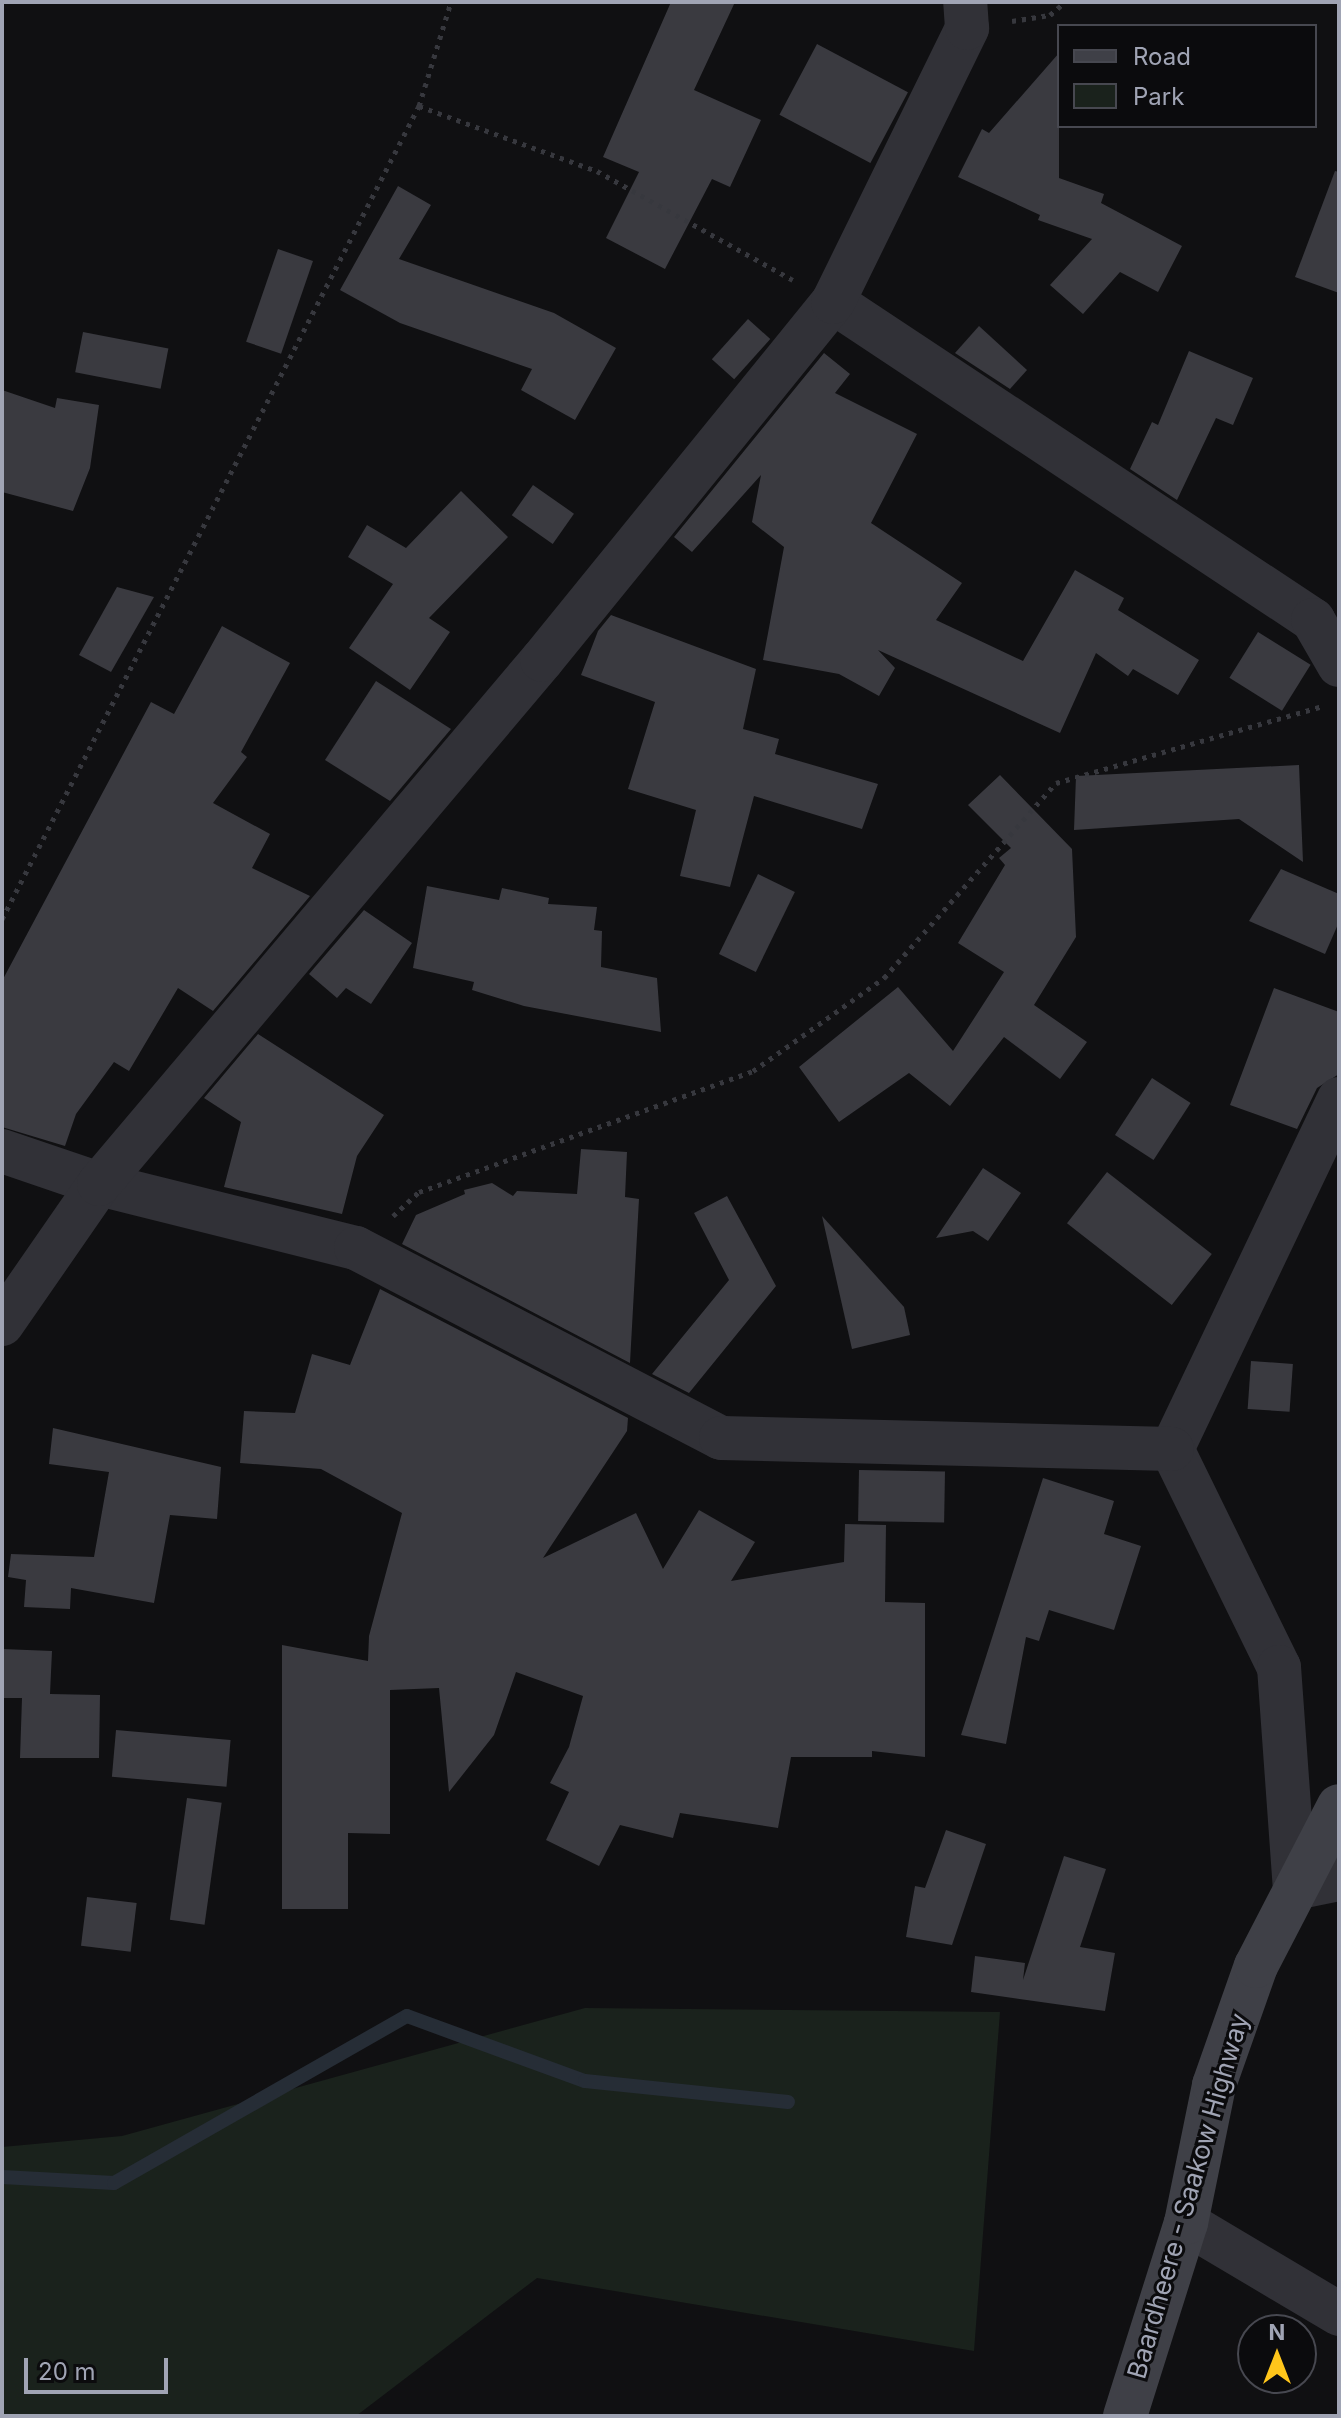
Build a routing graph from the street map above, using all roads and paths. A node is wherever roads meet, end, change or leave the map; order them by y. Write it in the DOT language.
graph roads {
  1 [pos="451,2"];
  2 [pos="1065,2"];
  3 [pos="966,15"];
  4 [pos="419,106"];
  5 [pos="833,302"];
  6 [pos="1332,685"];
  7 [pos="2,919"];
  8 [pos="1339,1099"];
  9 [pos="2,1151"];
  10 [pos="99,1184"];
  11 [pos="356,1248"];
  12 [pos="2,1324"];
  13 [pos="1172,1449"];
  14 [pos="1339,1806"];
  15 [pos="1339,1879"];
  16 [pos="1295,1888"];
  17 [pos="1186,2223"];
  18 [pos="1339,2314"];
  19 [pos="1125,2416"];
  1 -- 4 [label="path"];
  2 -- 3 [label="path"];
  3 -- 5 [label="street"];
  4 -- 5 [label="path"];
  4 -- 7 [label="path"];
  5 -- 6 [label="street"];
  5 -- 10 [label="street"];
  6 -- 11 [label="path"];
  8 -- 13 [label="street"];
  9 -- 10 [label="street"];
  10 -- 11 [label="street"];
  10 -- 12 [label="street"];
  11 -- 13 [label="street"];
  13 -- 16 [label="street"];
  14 -- 16 [label="main road, Baardheere - Saakow Highway"];
  15 -- 16 [label="street"];
  16 -- 17 [label="main road, Baardheere - Saakow Highway"];
  17 -- 18 [label="street"];
  17 -- 19 [label="main road, Baardheere - Saakow Highway"];
}
